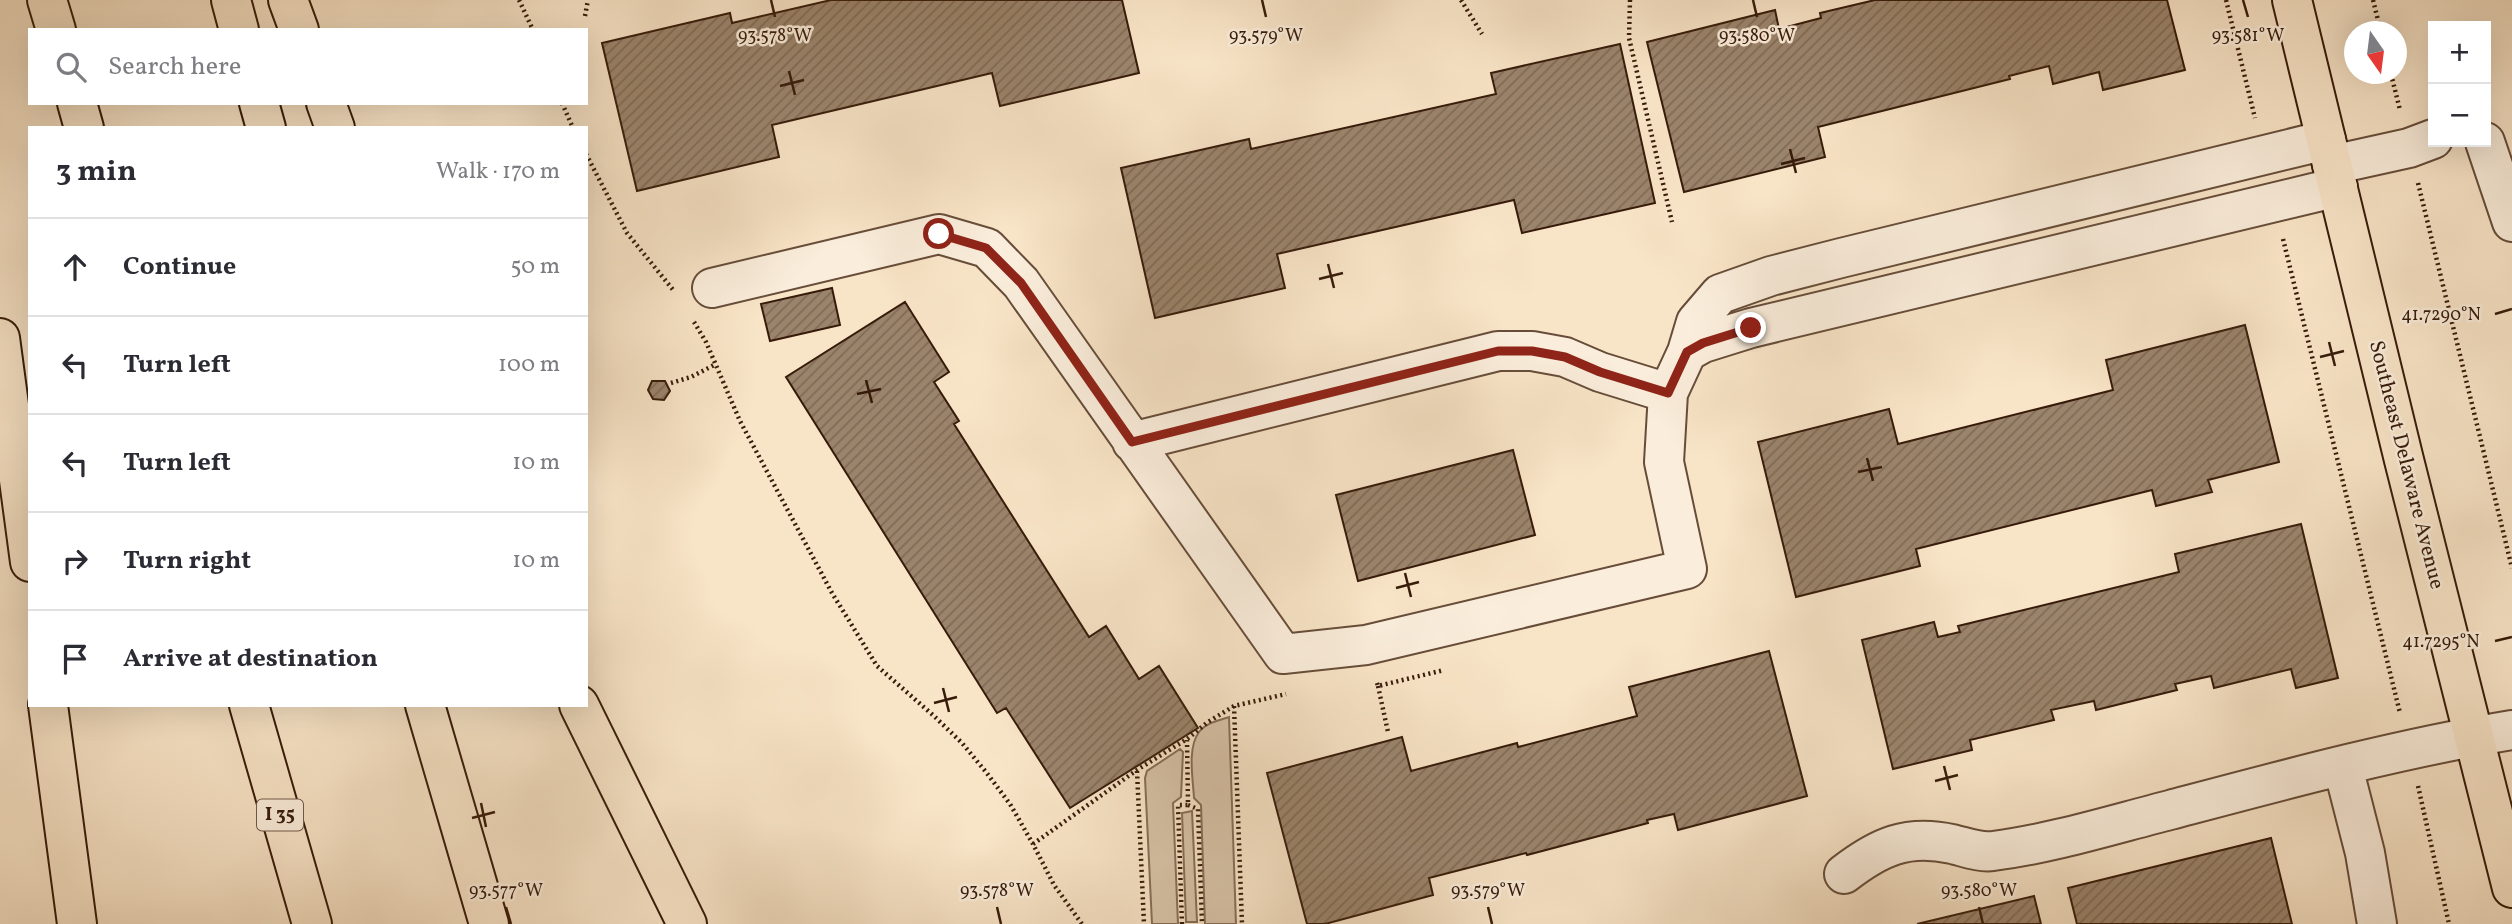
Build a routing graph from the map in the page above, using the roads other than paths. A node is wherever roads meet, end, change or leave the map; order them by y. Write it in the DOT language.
graph roads {
  1 [pos="47,0"];
  2 [pos="231,0"];
  3 [pos="288,0"];
  4 [pos="2292,0"];
  5 [pos="55,28"];
  6 [pos="238,28"];
  7 [pos="298,28"];
  8 [pos="78,105"];
  9 [pos="260,105"];
  10 [pos="327,105"];
  11 [pos="83,126"];
  12 [pos="265,126"];
  13 [pos="334,126"];
  14 [pos="2421,143"];
  15 [pos="2487,147"];
  16 [pos="2332,164"];
  17 [pos="2512,222"];
  18 [pos="701,300"];
  19 [pos="0,338"];
  20 [pos="1687,352"];
  21 [pos="1668,393"];
  22 [pos="1132,442"];
  23 [pos="28,547"];
  24 [pos="48,707"];
  25 [pos="250,707"];
  26 [pos="426,707"];
  27 [pos="580,707"];
  28 [pos="2512,730"];
  29 [pos="2474,736"];
  30 [pos="2343,767"];
  31 [pos="1844,874"];
  32 [pos="2512,888"];
  33 [pos="77,924"];
  34 [pos="312,924"];
  35 [pos="489,924"];
  36 [pos="687,924"];
  37 [pos="2377,924"];
  1 -- 5 [label="main road"];
  2 -- 6 [label="main road"];
  3 -- 7 [label="main road"];
  4 -- 16 [label="main road, Southeast Delaware Avenue"];
  8 -- 11 [label="main road"];
  9 -- 12 [label="main road"];
  10 -- 13 [label="main road"];
  14 -- 16 [label="street"];
  15 -- 17 [label="street"];
  16 -- 20 [label="street"];
  16 -- 20 [label="street"];
  16 -- 29 [label="main road, Southeast Delaware Avenue"];
  18 -- 22 [label="street"];
  19 -- 23 [label="main road"];
  20 -- 21 [label="street"];
  21 -- 22 [label="street"];
  21 -- 22 [label="street"];
  24 -- 33 [label="main road"];
  25 -- 34 [label="main road, I 35"];
  26 -- 35 [label="main road"];
  27 -- 36 [label="main road"];
  28 -- 29 [label="street"];
  29 -- 30 [label="street"];
  29 -- 32 [label="main road, Southeast Delaware Avenue"];
  30 -- 31 [label="street"];
  30 -- 37 [label="street"];
}
